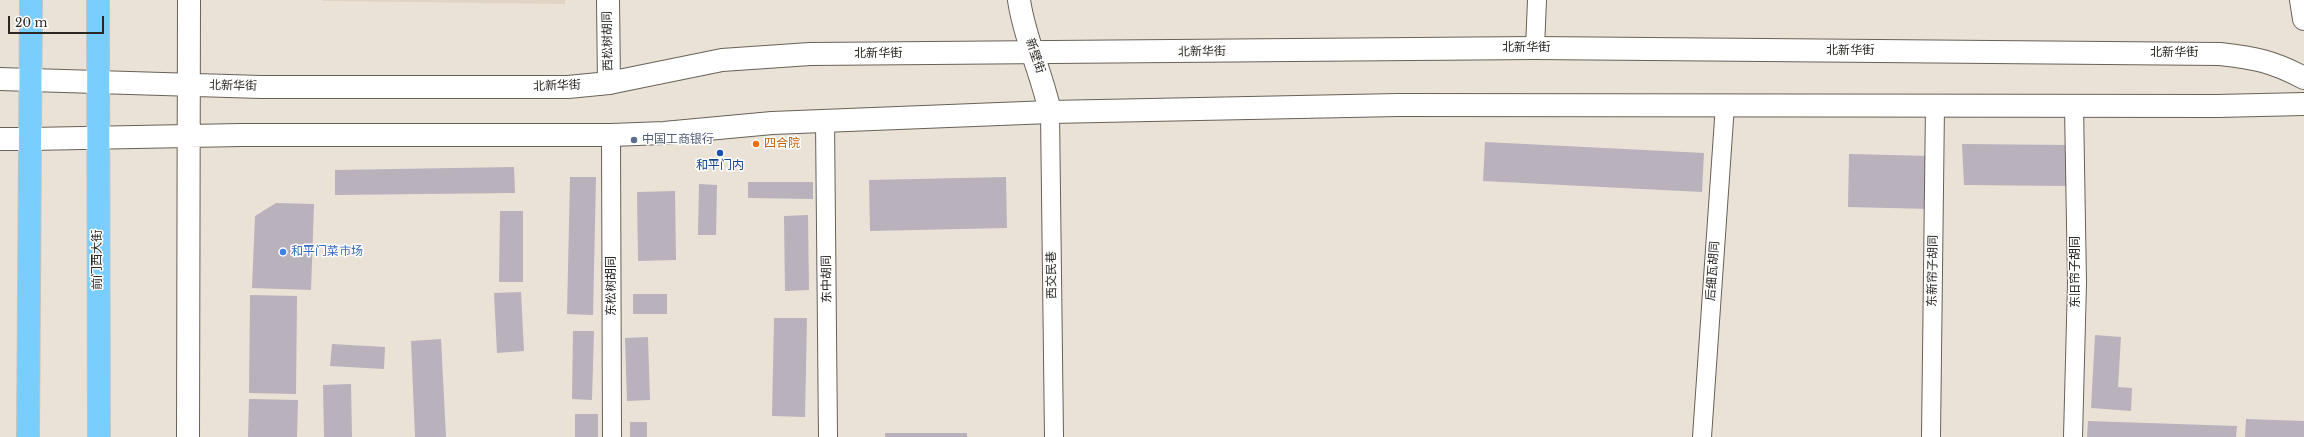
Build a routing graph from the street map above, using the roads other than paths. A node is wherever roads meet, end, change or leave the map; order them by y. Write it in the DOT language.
graph roads {
  1 [pos="31,0"];
  2 [pos="98,0"];
  3 [pos="189,0"];
  4 [pos="608,0"];
  5 [pos="1019,0"];
  6 [pos="1537,0"];
  7 [pos="2301,0"];
  8 [pos="2304,19"];
  9 [pos="1535,48"];
  10 [pos="1034,54"];
  11 [pos="2304,78"];
  12 [pos="0,79"];
  13 [pos="31,80"];
  14 [pos="98,82"];
  15 [pos="609,83"];
  16 [pos="190,85"];
  17 [pos="2304,104"];
  18 [pos="1725,105"];
  19 [pos="1935,106"];
  20 [pos="2074,106"];
  21 [pos="1050,112"];
  22 [pos="825,121"];
  23 [pos="190,135"];
  24 [pos="611,135"];
  25 [pos="98,137"];
  26 [pos="30,139"];
  27 [pos="0,140"];
  28 [pos="28,437"];
  29 [pos="99,437"];
  30 [pos="188,437"];
  31 [pos="612,437"];
  32 [pos="828,437"];
  33 [pos="1054,437"];
  34 [pos="1702,437"];
  35 [pos="1931,437"];
  36 [pos="2073,437"];
  1 -- 13 [label="main road"];
  2 -- 14 [label="main road, 前门西大街"];
  3 -- 16 [label="street"];
  4 -- 15 [label="street, 西松树胡同"];
  5 -- 10 [label="street, 新壁街"];
  6 -- 9 [label="lane"];
  7 -- 8 [label="street"];
  9 -- 10 [label="street, 北新华街"];
  9 -- 11 [label="street, 北新华街"];
  10 -- 15 [label="street, 北新华街"];
  10 -- 21 [label="street, 新壁街"];
  12 -- 13 [label="street, 北新华街"];
  13 -- 14 [label="street, 北新华街"];
  13 -- 26 [label="main road"];
  14 -- 16 [label="street, 北新华街"];
  14 -- 25 [label="main road, 前门西大街"];
  15 -- 16 [label="street, 北新华街"];
  16 -- 23 [label="street"];
  17 -- 20 [label="street"];
  18 -- 19 [label="street"];
  18 -- 21 [label="street"];
  18 -- 34 [label="lane, 后细瓦胡同"];
  19 -- 20 [label="street"];
  19 -- 35 [label="lane, 东新帘子胡同"];
  20 -- 36 [label="lane, 东旧帘子胡同"];
  21 -- 22 [label="street"];
  21 -- 33 [label="lane, 西交民巷"];
  22 -- 24 [label="street"];
  22 -- 32 [label="lane, 东中胡同"];
  23 -- 24 [label="street"];
  23 -- 25 [label="street"];
  23 -- 30 [label="street"];
  24 -- 31 [label="lane, 东松树胡同"];
  25 -- 26 [label="street"];
  25 -- 29 [label="main road, 前门西大街"];
  26 -- 27 [label="street"];
  26 -- 28 [label="main road"];
}
